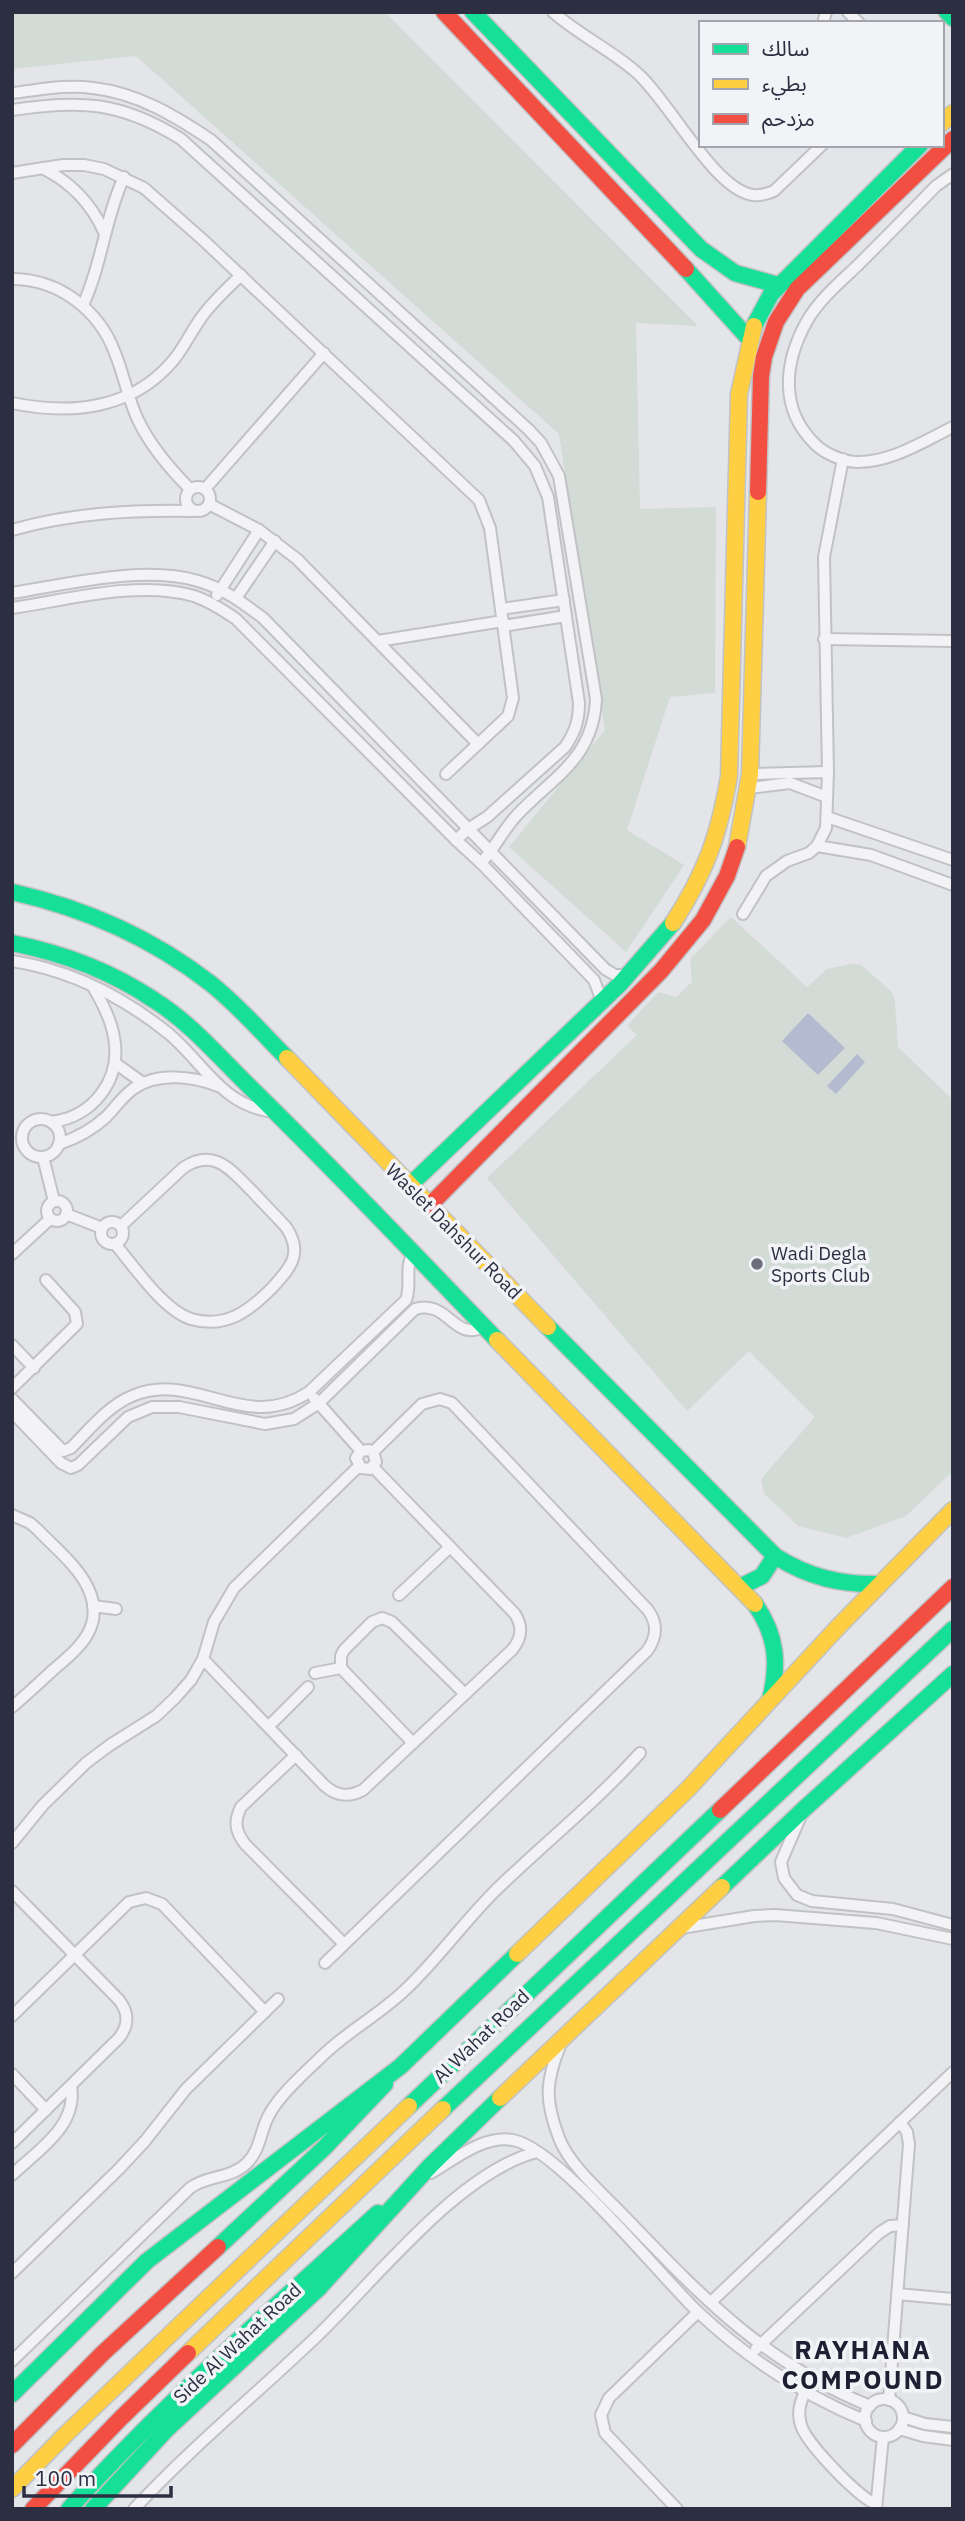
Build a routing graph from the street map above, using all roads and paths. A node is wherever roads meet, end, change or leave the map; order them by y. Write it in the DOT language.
graph roads {
  1 [pos="444,12"];
  2 [pos="473,12"];
  3 [pos="553,12"];
  4 [pos="947,12"];
  5 [pos="953,18"];
  6 [pos="12,93"];
  7 [pos="12,110"];
  8 [pos="699,133"];
  9 [pos="688,135"];
  10 [pos="953,139"];
  11 [pos="820,147"];
  12 [pos="918,147"];
  13 [pos="42,168"];
  14 [pos="12,173"];
  15 [pos="953,174"];
  16 [pos="124,177"];
  17 [pos="104,233"];
  18 [pos="241,275"];
  19 [pos="12,279"];
  20 [pos="778,285"];
  21 [pos="83,305"];
  22 [pos="750,340"];
  23 [pos="324,353"];
  24 [pos="128,396"];
  25 [pos="12,403"];
  26 [pos="953,427"];
  27 [pos="843,459"];
  28 [pos="190,489"];
  29 [pos="205,489"];
  30 [pos="735,503"];
  31 [pos="209,504"];
  32 [pos="758,505"];
  33 [pos="192,511"];
  34 [pos="12,530"];
  35 [pos="259,530"];
  36 [pos="275,541"];
  37 [pos="220,589"];
  38 [pos="12,593"];
  39 [pos="236,598"];
  40 [pos="564,600"];
  41 [pos="213,604"];
  42 [pos="12,608"];
  43 [pos="501,609"];
  44 [pos="566,617"];
  45 [pos="503,623"];
  46 [pos="824,639"];
  47 [pos="378,641"];
  48 [pos="953,641"];
  49 [pos="478,744"];
  50 [pos="828,772"];
  51 [pos="446,774"];
  52 [pos="750,781"];
  53 [pos="728,783"];
  54 [pos="827,797"];
  55 [pos="827,817"];
  56 [pos="468,828"];
  57 [pos="456,840"];
  58 [pos="817,846"];
  59 [pos="491,852"];
  60 [pos="953,860"];
  61 [pos="481,863"];
  62 [pos="953,885"];
  63 [pos="12,892"];
  64 [pos="743,914"];
  65 [pos="12,943"];
  66 [pos="12,961"];
  67 [pos="629,975"];
  68 [pos="93,986"];
  69 [pos="602,1001"];
  70 [pos="115,1063"];
  71 [pos="143,1083"];
  72 [pos="218,1087"];
  73 [pos="506,1094"];
  74 [pos="275,1112"];
  75 [pos="524,1112"];
  76 [pos="51,1122"];
  77 [pos="18,1133"];
  78 [pos="59,1144"];
  79 [pos="12,1150"];
  80 [pos="27,1151"];
  81 [pos="43,1157"];
  82 [pos="409,1186"];
  83 [pos="54,1201"];
  84 [pos="429,1206"];
  85 [pos="66,1214"];
  86 [pos="50,1219"];
  87 [pos="121,1226"];
  88 [pos="102,1228"];
  89 [pos="115,1244"];
  90 [pos="12,1254"];
  91 [pos="413,1254"];
  92 [pos="46,1280"];
  93 [pos="406,1300"];
  94 [pos="415,1309"];
  95 [pos="483,1327"];
  96 [pos="12,1345"];
  97 [pos="34,1368"];
  98 [pos="12,1388"];
  99 [pos="309,1392"];
  100 [pos="12,1399"];
  101 [pos="229,1402"];
  102 [pos="319,1403"];
  103 [pos="12,1412"];
  104 [pos="226,1418"];
  105 [pos="29,1423"];
  106 [pos="367,1451"];
  107 [pos="359,1466"];
  108 [pos="373,1467"];
  109 [pos="953,1510"];
  110 [pos="12,1515"];
  111 [pos="450,1547"];
  112 [pos="775,1556"];
  113 [pos="880,1584"];
  114 [pos="740,1587"];
  115 [pos="953,1587"];
  116 [pos="399,1595"];
  117 [pos="93,1606"];
  118 [pos="116,1609"];
  119 [pos="953,1629"];
  120 [pos="203,1659"];
  121 [pos="341,1668"];
  122 [pos="315,1673"];
  123 [pos="953,1674"];
  124 [pos="308,1687"];
  125 [pos="465,1694"];
  126 [pos="769,1704"];
  127 [pos="12,1707"];
  128 [pos="269,1726"];
  129 [pos="413,1743"];
  130 [pos="640,1753"];
  131 [pos="296,1755"];
  132 [pos="804,1809"];
  133 [pos="12,1843"];
  134 [pos="12,1891"];
  135 [pos="953,1924"];
  136 [pos="679,1928"];
  137 [pos="953,1939"];
  138 [pos="344,1944"];
  139 [pos="75,1955"];
  140 [pos="325,1963"];
  141 [pos="278,1999"];
  142 [pos="265,2012"];
  143 [pos="12,2016"];
  144 [pos="562,2040"];
  145 [pos="401,2066"];
  146 [pos="953,2072"];
  147 [pos="12,2074"];
  148 [pos="71,2085"];
  149 [pos="46,2110"];
  150 [pos="900,2122"];
  151 [pos="12,2143"];
  152 [pos="537,2152"];
  153 [pos="12,2175"];
  154 [pos="412,2183"];
  155 [pos="903,2225"];
  156 [pos="634,2227"];
  157 [pos="625,2235"];
  158 [pos="12,2273"];
  159 [pos="685,2280"];
  160 [pos="676,2289"];
  161 [pos="897,2294"];
  162 [pos="953,2299"];
  163 [pos="711,2302"];
  164 [pos="698,2312"];
  165 [pos="760,2346"];
  166 [pos="749,2356"];
  167 [pos="12,2361"];
  168 [pos="805,2392"];
  169 [pos="12,2394"];
  170 [pos="888,2400"];
  171 [pos="870,2406"];
  172 [pos="903,2417"];
  173 [pos="866,2421"];
  174 [pos="953,2427"];
  175 [pos="899,2429"];
  176 [pos="883,2437"];
  177 [pos="953,2440"];
  178 [pos="12,2445"];
  179 [pos="12,2489"];
  180 [pos="876,2506"];
  181 [pos="33,2509"];
  182 [pos="69,2509"];
  183 [pos="93,2509"];
  184 [pos="134,2509"];
  185 [pos="677,2509"];
  1 -- 22 [label="main road"];
  2 -- 20 [label="main road"];
  3 -- 9 [label="street"];
  4 -- 5 [label="main road"];
  6 -- 59 [label="street"];
  7 -- 40 [label="street"];
  8 -- 9 [label="street"];
  9 -- 11 [label="street"];
  10 -- 32 [label="main road"];
  12 -- 20 [label="main road"];
  13 -- 14 [label="street"];
  13 -- 16 [label="street"];
  13 -- 17 [label="street"];
  15 -- 27 [label="street"];
  16 -- 17 [label="street"];
  16 -- 18 [label="street"];
  17 -- 21 [label="street"];
  18 -- 23 [label="street"];
  18 -- 24 [label="street"];
  19 -- 21 [label="street"];
  20 -- 22 [label="main road"];
  21 -- 24 [label="street"];
  22 -- 30 [label="main road"];
  23 -- 29 [label="street"];
  23 -- 43 [label="street"];
  24 -- 25 [label="street"];
  24 -- 28 [label="street"];
  26 -- 27 [label="street"];
  27 -- 46 [label="street"];
  28 -- 29 [label="street"];
  28 -- 33 [label="street"];
  29 -- 31 [label="street"];
  30 -- 32 [label="main road"];
  30 -- 53 [label="main road"];
  31 -- 33 [label="street"];
  31 -- 35 [label="street"];
  32 -- 52 [label="main road"];
  33 -- 34 [label="street"];
  35 -- 36 [label="street"];
  35 -- 37 [label="street"];
  36 -- 39 [label="street"];
  36 -- 47 [label="street"];
  37 -- 38 [label="street"];
  37 -- 39 [label="street"];
  37 -- 41 [label="street"];
  39 -- 56 [label="street"];
  40 -- 43 [label="street"];
  40 -- 44 [label="street"];
  41 -- 42 [label="street"];
  41 -- 57 [label="street"];
  43 -- 45 [label="street"];
  44 -- 45 [label="street"];
  44 -- 56 [label="street"];
  45 -- 47 [label="street"];
  45 -- 49 [label="street"];
  46 -- 48 [label="street"];
  46 -- 50 [label="street"];
  47 -- 49 [label="street"];
  49 -- 51 [label="street"];
  50 -- 52 [label="street"];
  50 -- 54 [label="street"];
  52 -- 53 [label="main road"];
  52 -- 54 [label="street"];
  52 -- 75 [label="main road"];
  53 -- 67 [label="main road"];
  54 -- 55 [label="street"];
  55 -- 58 [label="street"];
  55 -- 60 [label="street"];
  56 -- 57 [label="street"];
  56 -- 59 [label="street"];
  57 -- 61 [label="street"];
  58 -- 62 [label="street"];
  58 -- 64 [label="street"];
  59 -- 61 [label="street"];
  59 -- 67 [label="street"];
  61 -- 69 [label="street"];
  63 -- 82 [label="main road, Waslet Dahshur Road"];
  65 -- 74 [label="main road"];
  66 -- 68 [label="street"];
  67 -- 69 [label="main road"];
  68 -- 70 [label="street"];
  68 -- 72 [label="street"];
  69 -- 73 [label="main road"];
  70 -- 71 [label="street"];
  70 -- 76 [label="street"];
  71 -- 72 [label="street"];
  71 -- 78 [label="street"];
  72 -- 74 [label="street"];
  73 -- 75 [label="main road"];
  73 -- 82 [label="main road"];
  74 -- 91 [label="main road"];
  75 -- 84 [label="main road"];
  76 -- 77 [label="street"];
  76 -- 78 [label="street"];
  77 -- 80 [label="street"];
  78 -- 81 [label="street"];
  79 -- 80 [label="street"];
  80 -- 81 [label="street"];
  81 -- 83 [label="street"];
  82 -- 84 [label="main road, Waslet Dahshur Road"];
  83 -- 85 [label="street"];
  83 -- 86 [label="street"];
  84 -- 112 [label="main road, Waslet Dahshur Road"];
  85 -- 86 [label="street"];
  85 -- 88 [label="street"];
  86 -- 90 [label="street"];
  87 -- 88 [label="street"];
  87 -- 89 [label="street"];
  87 -- 89 [label="street"];
  88 -- 89 [label="street"];
  91 -- 93 [label="street"];
  91 -- 95 [label="main road"];
  92 -- 97 [label="street"];
  93 -- 94 [label="street"];
  93 -- 99 [label="street"];
  94 -- 95 [label="street"];
  94 -- 102 [label="street"];
  95 -- 114 [label="main road"];
  96 -- 97 [label="street"];
  97 -- 98 [label="street"];
  99 -- 101 [label="street"];
  99 -- 102 [label="street"];
  100 -- 105 [label="street"];
  101 -- 104 [label="street"];
  101 -- 105 [label="street"];
  102 -- 104 [label="street"];
  102 -- 106 [label="street"];
  103 -- 105 [label="street"];
  104 -- 105 [label="street"];
  106 -- 107 [label="street"];
  106 -- 108 [label="street"];
  106 -- 138 [label="street"];
  107 -- 108 [label="street"];
  107 -- 120 [label="street"];
  108 -- 111 [label="street"];
  109 -- 113 [label="main road"];
  110 -- 117 [label="street"];
  111 -- 116 [label="street"];
  111 -- 125 [label="street"];
  112 -- 113 [label="main road, Waslet Dahshur Road"];
  112 -- 114 [label="main road"];
  113 -- 126 [label="main road"];
  114 -- 126 [label="main road"];
  115 -- 179 [label="main road, Al Wahat Road"];
  117 -- 118 [label="street"];
  117 -- 127 [label="street"];
  119 -- 181 [label="main road, Al Wahat Road"];
  120 -- 128 [label="street"];
  120 -- 133 [label="street"];
  121 -- 122 [label="street"];
  121 -- 125 [label="street"];
  121 -- 129 [label="street"];
  123 -- 132 [label="main road"];
  124 -- 128 [label="street"];
  125 -- 129 [label="street"];
  126 -- 145 [label="main road"];
  128 -- 131 [label="street"];
  129 -- 131 [label="street"];
  130 -- 167 [label="street"];
  131 -- 138 [label="street"];
  132 -- 135 [label="street"];
  132 -- 136 [label="main road"];
  134 -- 139 [label="street"];
  136 -- 137 [label="street"];
  136 -- 144 [label="main road"];
  138 -- 140 [label="street"];
  139 -- 142 [label="street"];
  139 -- 143 [label="street"];
  139 -- 148 [label="street"];
  141 -- 142 [label="street"];
  142 -- 158 [label="street"];
  144 -- 154 [label="main road"];
  144 -- 156 [label="street"];
  145 -- 169 [label="main road"];
  145 -- 178 [label="main road"];
  146 -- 150 [label="street"];
  147 -- 149 [label="street"];
  148 -- 149 [label="street"];
  148 -- 153 [label="street"];
  149 -- 151 [label="street"];
  150 -- 155 [label="street"];
  150 -- 163 [label="street"];
  152 -- 154 [label="street"];
  152 -- 157 [label="street"];
  152 -- 184 [label="street"];
  154 -- 182 [label="main road, Side Al Wahat Road"];
  154 -- 183 [label="main road"];
  155 -- 161 [label="street"];
  155 -- 165 [label="street"];
  156 -- 157 [label="street"];
  156 -- 159 [label="street"];
  157 -- 160 [label="street"];
  159 -- 160 [label="street"];
  159 -- 163 [label="street"];
  160 -- 164 [label="street"];
  161 -- 162 [label="street"];
  161 -- 170 [label="street"];
  163 -- 165 [label="street"];
  164 -- 166 [label="street"];
  164 -- 185 [label="street"];
  165 -- 166 [label="street"];
  165 -- 171 [label="street"];
  166 -- 168 [label="street"];
  168 -- 173 [label="street"];
  168 -- 180 [label="street"];
  170 -- 171 [label="street"];
  170 -- 172 [label="street"];
  171 -- 173 [label="street"];
  172 -- 174 [label="street"];
  172 -- 175 [label="street"];
  173 -- 176 [label="street"];
  175 -- 176 [label="street"];
  175 -- 177 [label="street"];
  176 -- 180 [label="street"];
}
